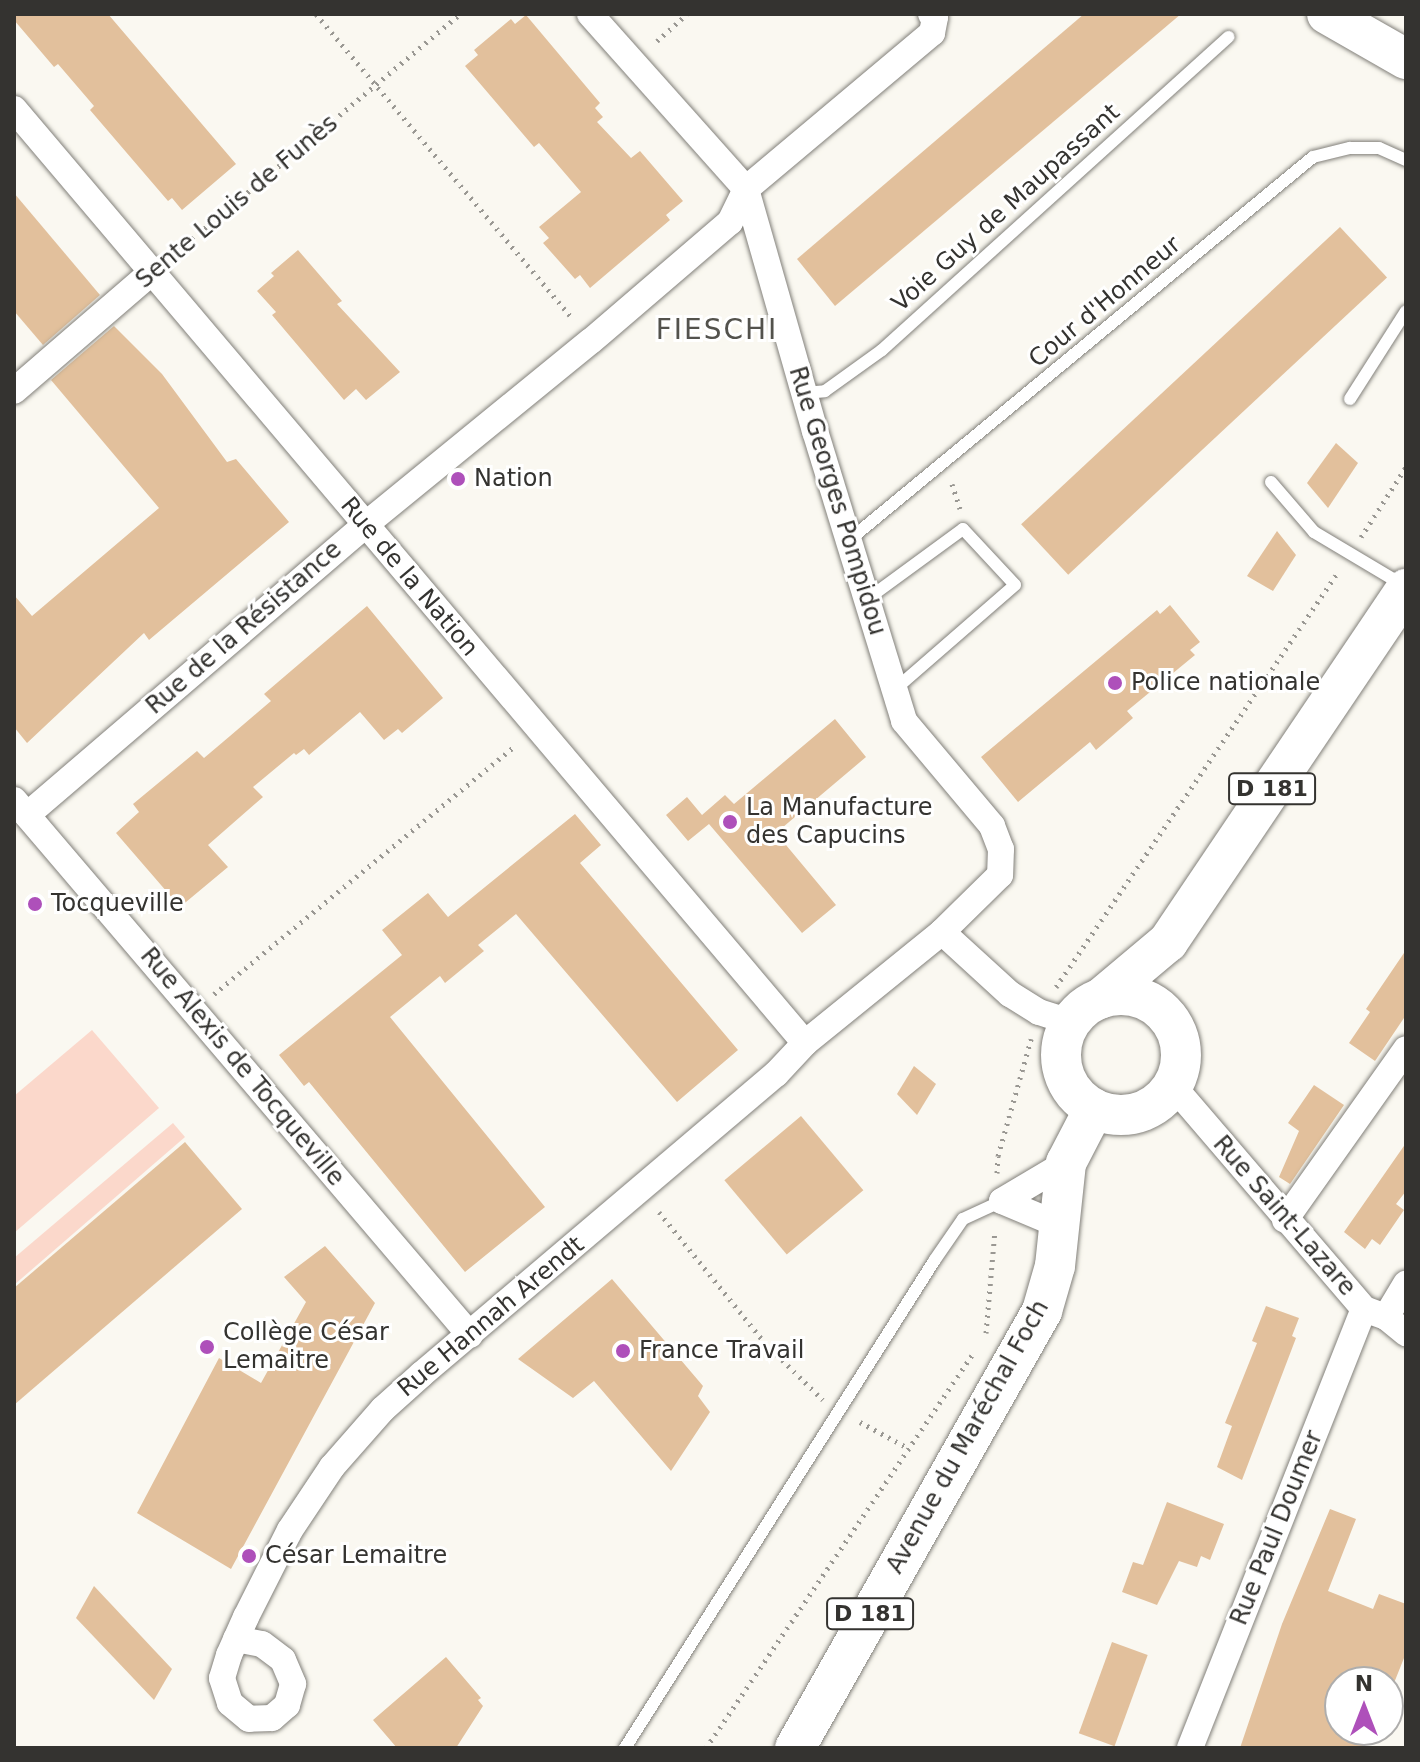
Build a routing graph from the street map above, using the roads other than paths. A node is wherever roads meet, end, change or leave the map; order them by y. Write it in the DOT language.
graph roads {
  1 [pos="590,14"];
  2 [pos="931,14"];
  3 [pos="1327,14"];
  4 [pos="1228,37"];
  5 [pos="1406,59"];
  6 [pos="14,109"];
  7 [pos="1406,160"];
  8 [pos="746,189"];
  9 [pos="152,272"];
  10 [pos="1406,311"];
  11 [pos="14,391"];
  12 [pos="804,393"];
  13 [pos="1350,399"];
  14 [pos="1271,482"];
  15 [pos="365,525"];
  16 [pos="848,541"];
  17 [pos="1406,588"];
  18 [pos="866,600"];
  19 [pos="894,690"];
  20 [pos="20,807"];
  21 [pos="992,826"];
  22 [pos="942,932"];
  23 [pos="1168,942"];
  24 [pos="1070,1011"];
  25 [pos="1166,1016"];
  26 [pos="805,1043"];
  27 [pos="1406,1049"];
  28 [pos="1173,1086"];
  29 [pos="1094,1109"];
  30 [pos="1066,1163"];
  31 [pos="999,1194"];
  32 [pos="1285,1220"];
  33 [pos="1059,1225"];
  34 [pos="1406,1284"];
  35 [pos="1385,1320"];
  36 [pos="470,1335"];
  37 [pos="236,1639"];
  38 [pos="625,1748"];
  39 [pos="795,1748"];
  40 [pos="1190,1748"];
  1 -- 8 [label="street"];
  2 -- 8 [label="street"];
  3 -- 5 [label="main road"];
  4 -- 12 [label="lane, Voie Guy de Maupassant"];
  6 -- 9 [label="street, Rue de la Nation"];
  7 -- 16 [label="lane, Cour d'Honneur"];
  8 -- 12 [label="street, Rue Georges Pompidou"];
  8 -- 15 [label="street, Rue de la Résistance"];
  9 -- 11 [label="street, Sente Louis de Funès"];
  9 -- 15 [label="street, Rue de la Nation"];
  10 -- 13 [label="lane"];
  12 -- 16 [label="street, Rue Georges Pompidou"];
  14 -- 17 [label="lane"];
  15 -- 20 [label="street, Rue de la Résistance"];
  15 -- 26 [label="street, Rue de la Nation"];
  16 -- 18 [label="street, Rue Georges Pompidou"];
  17 -- 23 [label="main road, D 181"];
  18 -- 19 [label="street, Rue Georges Pompidou"];
  18 -- 19 [label="lane"];
  19 -- 21 [label="street, Rue Georges Pompidou"];
  20 -- 36 [label="street, Rue Alexis de Tocqueville"];
  21 -- 22 [label="street, Rue Hannah Arendt"];
  22 -- 24 [label="street"];
  22 -- 26 [label="street, Rue Hannah Arendt"];
  23 -- 24 [label="main road, D 181"];
  23 -- 25 [label="main road, D 181"];
  24 -- 25 [label="main road"];
  24 -- 29 [label="main road"];
  25 -- 28 [label="main road"];
  26 -- 36 [label="street, Rue Hannah Arendt"];
  27 -- 32 [label="street"];
  28 -- 29 [label="main road"];
  28 -- 32 [label="street, Rue Saint-Lazare"];
  29 -- 30 [label="main road, Avenue du Maréchal Foch / D 181"];
  30 -- 31 [label="street"];
  30 -- 33 [label="main road, Avenue du Maréchal Foch / D 181"];
  31 -- 33 [label="street"];
  31 -- 38 [label="lane"];
  32 -- 35 [label="street, Rue Saint-Lazare"];
  33 -- 39 [label="main road, Avenue du Maréchal Foch / D 181"];
  34 -- 35 [label="street, Rue Paul Doumer"];
  35 -- 40 [label="street, Rue Paul Doumer"];
  36 -- 37 [label="street, Rue Hannah Arendt"];
}
